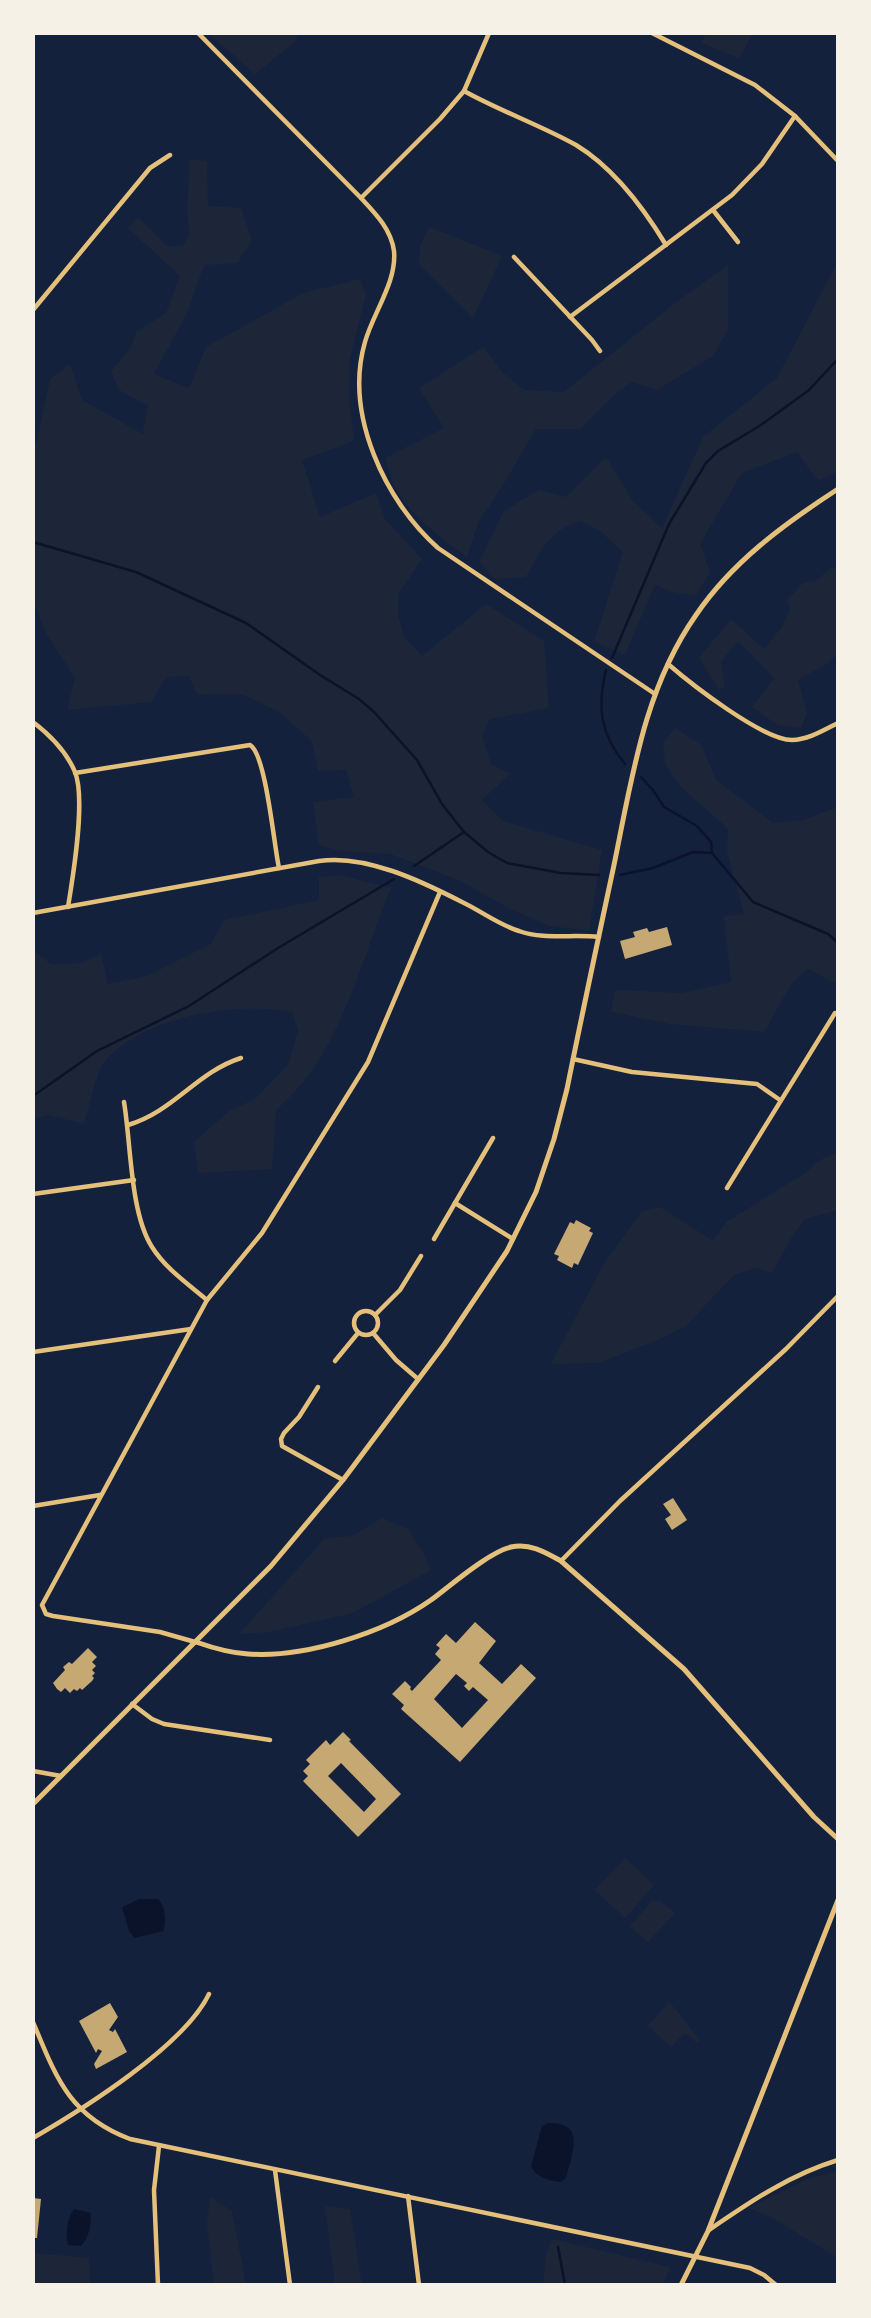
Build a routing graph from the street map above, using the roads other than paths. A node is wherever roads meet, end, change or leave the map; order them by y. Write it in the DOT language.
graph roads {
  1 [pos="198,33"];
  2 [pos="489,33"];
  3 [pos="652,33"];
  4 [pos="464,91"];
  5 [pos="795,116"];
  6 [pos="170,155"];
  7 [pos="837,160"];
  8 [pos="361,198"];
  9 [pos="713,210"];
  10 [pos="737,242"];
  11 [pos="666,245"];
  12 [pos="514,257"];
  13 [pos="33,310"];
  14 [pos="570,317"];
  15 [pos="600,351"];
  16 [pos="838,489"];
  17 [pos="668,664"];
  18 [pos="655,694"];
  19 [pos="33,722"];
  20 [pos="838,723"];
  21 [pos="75,773"];
  22 [pos="279,868"];
  23 [pos="440,892"];
  24 [pos="68,907"];
  25 [pos="33,913"];
  26 [pos="599,937"];
  27 [pos="835,1013"];
  28 [pos="241,1058"];
  29 [pos="573,1059"];
  30 [pos="780,1100"];
  31 [pos="124,1102"];
  32 [pos="128,1125"];
  33 [pos="493,1138"];
  34 [pos="134,1180"];
  35 [pos="727,1188"];
  36 [pos="33,1194"];
  37 [pos="455,1203"];
  38 [pos="434,1239"];
  39 [pos="514,1239"];
  40 [pos="421,1256"];
  41 [pos="837,1298"];
  42 [pos="206,1300"];
  43 [pos="375,1315"];
  44 [pos="191,1329"];
  45 [pos="358,1333"];
  46 [pos="373,1333"];
  47 [pos="33,1352"];
  48 [pos="335,1361"];
  49 [pos="418,1379"];
  50 [pos="318,1387"];
  51 [pos="343,1480"];
  52 [pos="101,1495"];
  53 [pos="33,1506"];
  54 [pos="561,1561"];
  55 [pos="196,1642"];
  56 [pos="132,1704"];
  57 [pos="270,1740"];
  58 [pos="33,1771"];
  59 [pos="61,1776"];
  60 [pos="33,1804"];
  61 [pos="838,1839"];
  62 [pos="838,1900"];
  63 [pos="209,1994"];
  64 [pos="33,2022"];
  65 [pos="80,2108"];
  66 [pos="33,2138"];
  67 [pos="159,2146"];
  68 [pos="838,2160"];
  69 [pos="275,2170"];
  70 [pos="408,2196"];
  71 [pos="708,2231"];
  72 [pos="694,2256"];
  73 [pos="158,2285"];
  74 [pos="290,2285"];
  75 [pos="419,2285"];
  76 [pos="681,2285"];
  77 [pos="776,2285"];
  1 -- 8 [label="street"];
  2 -- 4 [label="street"];
  3 -- 5 [label="street"];
  4 -- 8 [label="street"];
  4 -- 11 [label="street"];
  5 -- 7 [label="street"];
  5 -- 9 [label="street"];
  6 -- 13 [label="street"];
  8 -- 18 [label="street"];
  9 -- 10 [label="street"];
  9 -- 11 [label="street"];
  11 -- 14 [label="street"];
  12 -- 14 [label="street"];
  14 -- 15 [label="street"];
  16 -- 17 [label="street"];
  17 -- 18 [label="street"];
  17 -- 20 [label="street"];
  18 -- 26 [label="street"];
  19 -- 21 [label="street"];
  21 -- 22 [label="street"];
  21 -- 24 [label="street"];
  22 -- 23 [label="street"];
  22 -- 24 [label="street"];
  23 -- 26 [label="street"];
  23 -- 42 [label="street"];
  24 -- 25 [label="street"];
  26 -- 29 [label="street"];
  27 -- 30 [label="street"];
  28 -- 32 [label="street"];
  29 -- 30 [label="street"];
  29 -- 39 [label="street"];
  30 -- 35 [label="street"];
  31 -- 32 [label="street"];
  32 -- 34 [label="street"];
  33 -- 37 [label="street"];
  34 -- 36 [label="street"];
  34 -- 42 [label="street"];
  37 -- 38 [label="street"];
  37 -- 39 [label="street"];
  39 -- 49 [label="street"];
  40 -- 43 [label="street"];
  41 -- 54 [label="street"];
  42 -- 44 [label="street"];
  43 -- 45 [label="street"];
  43 -- 46 [label="street"];
  44 -- 47 [label="street"];
  44 -- 52 [label="street"];
  45 -- 46 [label="street"];
  45 -- 48 [label="street"];
  46 -- 49 [label="street"];
  49 -- 51 [label="street"];
  50 -- 51 [label="street"];
  51 -- 55 [label="street"];
  52 -- 53 [label="street"];
  52 -- 55 [label="street"];
  54 -- 55 [label="street"];
  54 -- 61 [label="street"];
  55 -- 56 [label="street"];
  56 -- 57 [label="street"];
  56 -- 59 [label="street"];
  58 -- 59 [label="street"];
  59 -- 60 [label="street"];
  62 -- 71 [label="street"];
  63 -- 65 [label="street"];
  64 -- 65 [label="street"];
  65 -- 66 [label="street"];
  65 -- 67 [label="street"];
  67 -- 69 [label="street"];
  67 -- 73 [label="street"];
  68 -- 71 [label="street"];
  69 -- 70 [label="street"];
  69 -- 74 [label="street"];
  70 -- 72 [label="street"];
  70 -- 75 [label="street"];
  71 -- 72 [label="street"];
  72 -- 76 [label="street"];
  72 -- 77 [label="street"];
}
